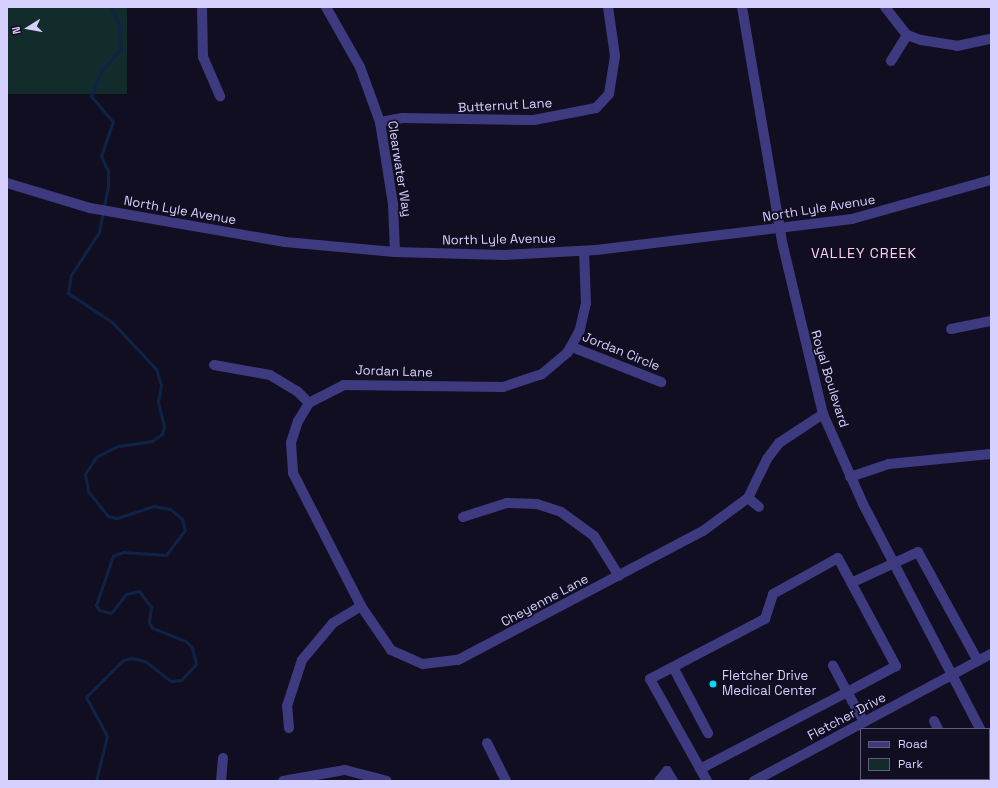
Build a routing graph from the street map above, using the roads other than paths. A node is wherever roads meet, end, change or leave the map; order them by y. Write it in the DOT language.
graph roads {
  1 [pos="202,7"];
  2 [pos="326,7"];
  3 [pos="608,7"];
  4 [pos="742,7"];
  5 [pos="885,7"];
  6 [pos="907,34"];
  7 [pos="991,39"];
  8 [pos="891,61"];
  9 [pos="220,96"];
  10 [pos="380,122"];
  11 [pos="991,180"];
  12 [pos="7,183"];
  13 [pos="780,230"];
  14 [pos="584,250"];
  15 [pos="395,252"];
  16 [pos="991,321"];
  17 [pos="952,329"];
  18 [pos="572,347"];
  19 [pos="214,366"];
  20 [pos="661,382"];
  21 [pos="309,403"];
  22 [pos="823,414"];
  23 [pos="991,454"];
  24 [pos="850,477"];
  25 [pos="748,498"];
  26 [pos="759,507"];
  27 [pos="463,517"];
  28 [pos="892,561"];
  29 [pos="619,576"];
  30 [pos="851,583"];
  31 [pos="361,606"];
  32 [pos="991,654"];
  33 [pos="978,661"];
  34 [pos="833,666"];
  35 [pos="674,667"];
  36 [pos="952,675"];
  37 [pos="847,692"];
  38 [pos="864,722"];
  39 [pos="289,728"];
  40 [pos="979,728"];
  41 [pos="708,733"];
  42 [pos="487,743"];
  43 [pos="223,758"];
  44 [pos="700,769"];
  45 [pos="222,781"];
  46 [pos="283,781"];
  47 [pos="387,781"];
  48 [pos="506,781"];
  49 [pos="659,781"];
  50 [pos="673,781"];
  51 [pos="707,781"];
  52 [pos="754,781"];
  1 -- 9 [label="street"];
  2 -- 10 [label="street, Clearwater Way"];
  3 -- 10 [label="street, Butternut Lane"];
  4 -- 13 [label="street, Royal Boulevard"];
  5 -- 6 [label="street"];
  6 -- 7 [label="street"];
  6 -- 8 [label="street"];
  10 -- 15 [label="street, Clearwater Way"];
  11 -- 13 [label="street, North Lyle Avenue"];
  12 -- 15 [label="street, North Lyle Avenue"];
  13 -- 14 [label="street, North Lyle Avenue"];
  13 -- 22 [label="street, Royal Boulevard"];
  14 -- 15 [label="street, North Lyle Avenue"];
  14 -- 18 [label="street, Jordan Lane"];
  16 -- 17 [label="street"];
  18 -- 20 [label="street, Jordan Circle"];
  18 -- 21 [label="street, Jordan Lane"];
  19 -- 21 [label="street"];
  21 -- 31 [label="street"];
  22 -- 24 [label="street, Royal Boulevard"];
  22 -- 25 [label="street, Cheyenne Lane"];
  23 -- 24 [label="street"];
  24 -- 28 [label="street, Royal Boulevard"];
  25 -- 26 [label="street"];
  25 -- 29 [label="street, Cheyenne Lane"];
  27 -- 29 [label="street"];
  28 -- 30 [label="street"];
  28 -- 33 [label="street"];
  28 -- 36 [label="street, Royal Boulevard"];
  29 -- 31 [label="street, Cheyenne Lane"];
  30 -- 35 [label="street"];
  30 -- 37 [label="street"];
  31 -- 39 [label="street"];
  32 -- 33 [label="street, Fletcher Drive"];
  33 -- 36 [label="street, Fletcher Drive"];
  34 -- 37 [label="street"];
  35 -- 41 [label="street"];
  35 -- 44 [label="street"];
  36 -- 38 [label="street, Fletcher Drive"];
  36 -- 40 [label="street, Royal Boulevard"];
  37 -- 38 [label="street"];
  37 -- 44 [label="street"];
  38 -- 52 [label="street, Fletcher Drive"];
  42 -- 48 [label="street"];
  43 -- 45 [label="street"];
  44 -- 51 [label="street"];
  46 -- 47 [label="street"];
  49 -- 50 [label="street"];
}
